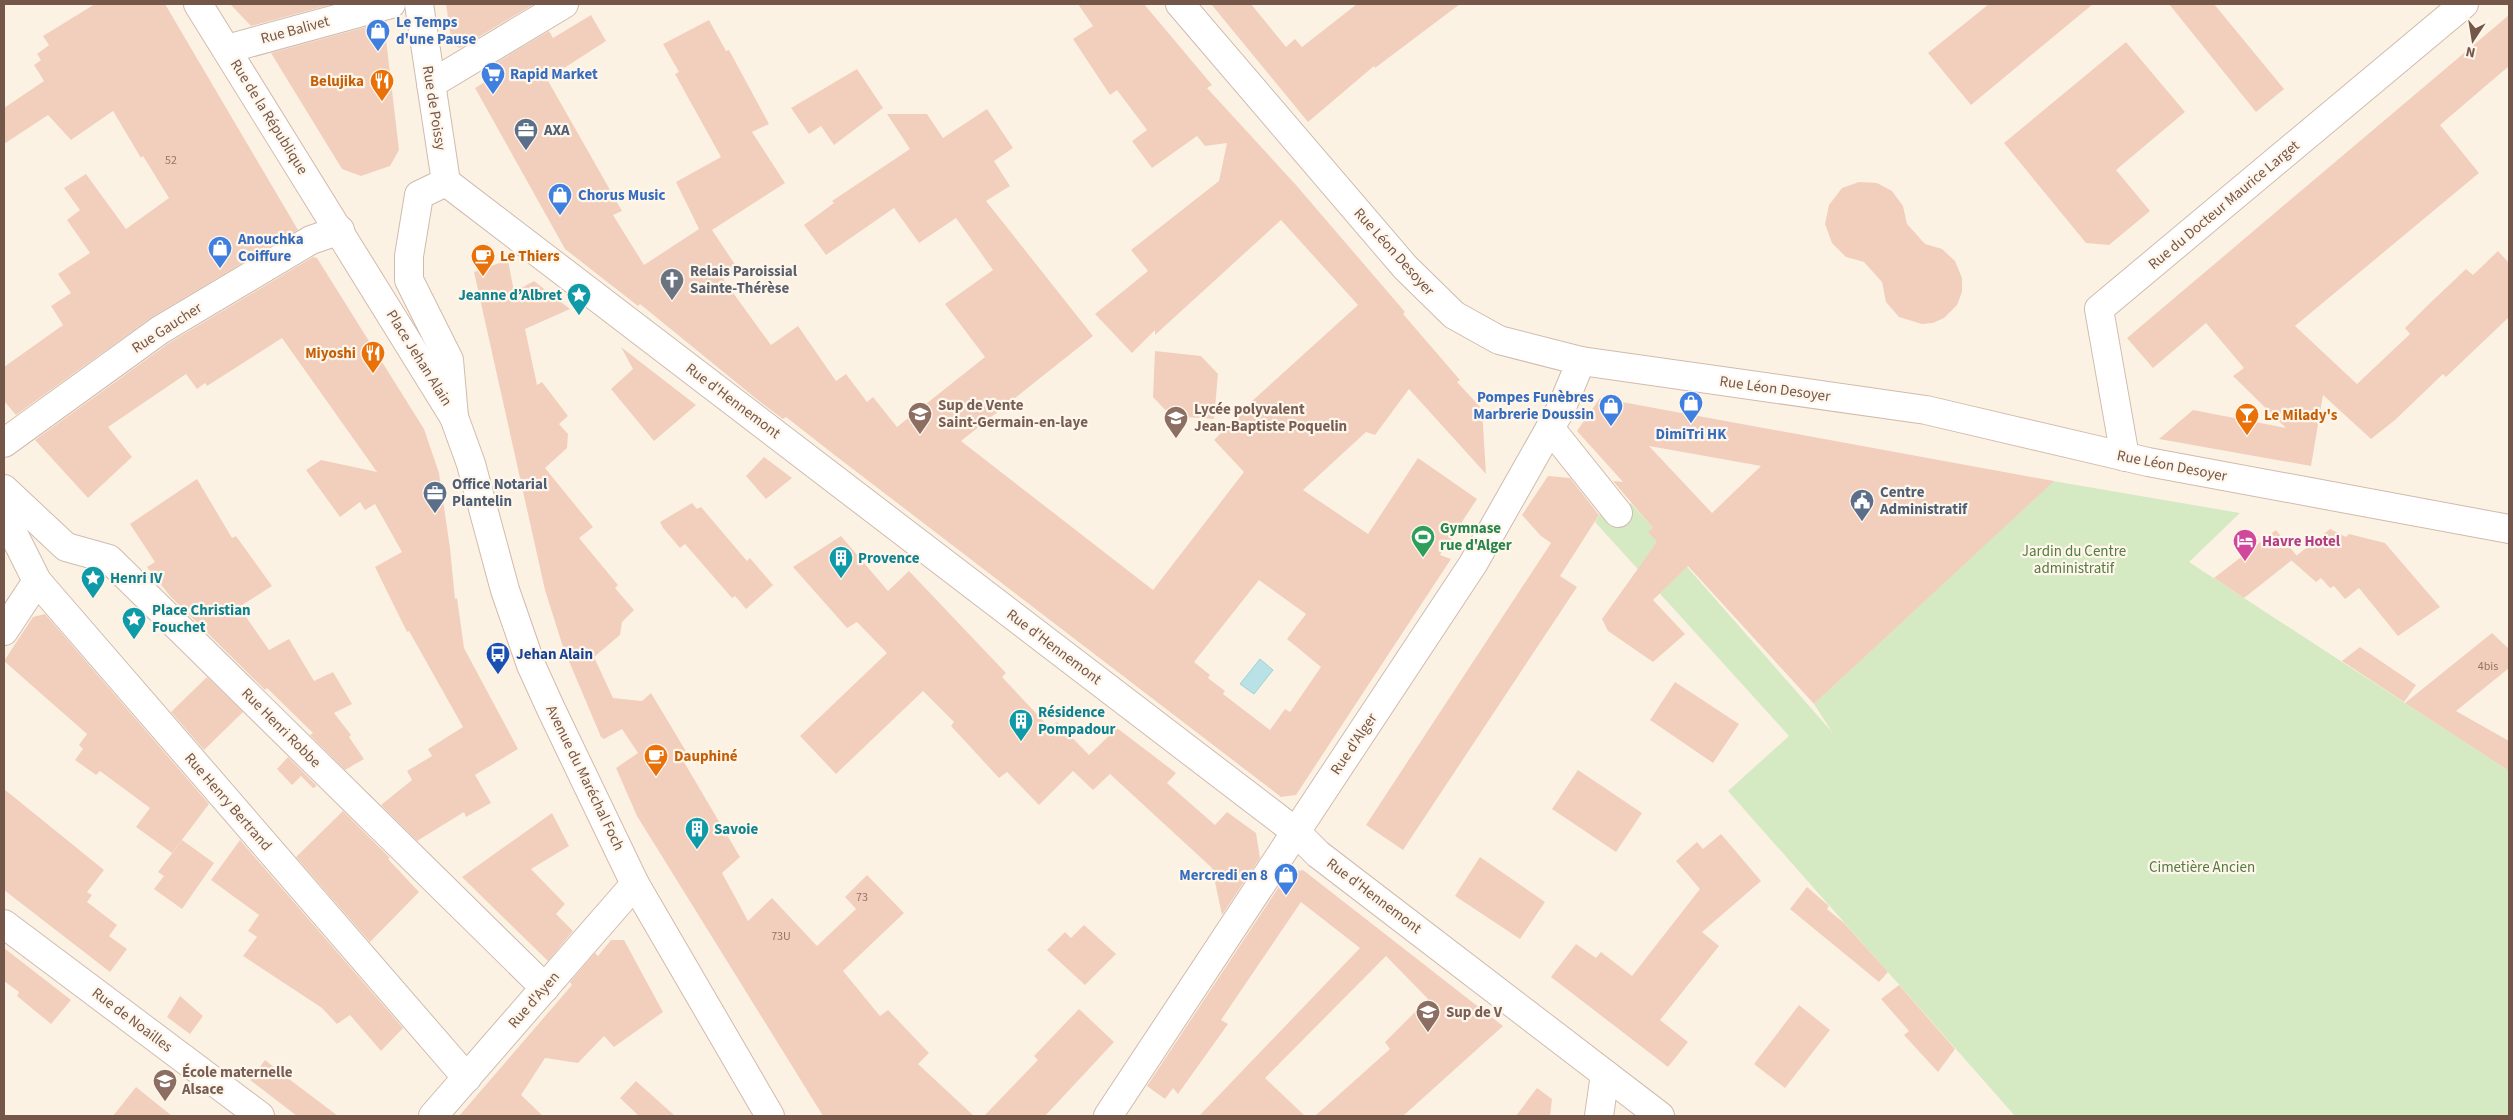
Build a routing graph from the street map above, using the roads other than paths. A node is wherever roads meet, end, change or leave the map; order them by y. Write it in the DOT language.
graph roads {
  1 [pos="198,4"];
  2 [pos="391,4"];
  3 [pos="418,4"];
  4 [pos="564,4"];
  5 [pos="1180,4"];
  6 [pos="2464,4"];
  7 [pos="227,49"];
  8 [pos="431,84"];
  9 [pos="446,182"];
  10 [pos="340,230"];
  11 [pos="1581,361"];
  12 [pos="454,416"];
  13 [pos="1550,428"];
  14 [pos="4,443"];
  15 [pos="2125,458"];
  16 [pos="4,489"];
  17 [pos="1618,513"];
  18 [pos="4,515"];
  19 [pos="2509,529"];
  20 [pos="37,581"];
  21 [pos="4,630"];
  22 [pos="1296,832"];
  23 [pos="636,884"];
  24 [pos="4,924"];
  25 [pos="545,988"];
  26 [pos="1605,1074"];
  27 [pos="467,1078"];
  28 [pos="260,1116"];
  29 [pos="433,1116"];
  30 [pos="770,1116"];
  31 [pos="1108,1116"];
  32 [pos="1599,1116"];
  33 [pos="1660,1116"];
  1 -- 7 [label="street, Rue de la République"];
  2 -- 7 [label="street, Rue Balivet"];
  3 -- 8 [label="street, Rue de Poissy"];
  4 -- 8 [label="street"];
  5 -- 11 [label="street, Rue Léon Desoyer"];
  6 -- 15 [label="street, Rue du Docteur Maurice Larget"];
  7 -- 10 [label="street, Rue de la République"];
  8 -- 9 [label="street, Rue de Poissy"];
  9 -- 12 [label="street, Place Jehan Alain"];
  9 -- 22 [label="street, Rue d'Hennemont"];
  10 -- 12 [label="street, Place Jehan Alain"];
  10 -- 14 [label="street, Rue Gaucher"];
  11 -- 13 [label="street, Rue d'Alger"];
  11 -- 15 [label="street, Rue Léon Desoyer"];
  12 -- 23 [label="street, Avenue du Maréchal Foch"];
  13 -- 17 [label="street"];
  13 -- 22 [label="street, Rue d'Alger"];
  15 -- 19 [label="street, Rue Léon Desoyer"];
  16 -- 25 [label="street, Rue Henri Robbe"];
  18 -- 20 [label="street, Rue Henry Bertrand"];
  20 -- 21 [label="street"];
  20 -- 27 [label="street, Rue Henry Bertrand"];
  22 -- 26 [label="street, Rue d'Hennemont"];
  22 -- 31 [label="street, Rue d'Alger"];
  23 -- 25 [label="street, Rue d'Ayen"];
  23 -- 30 [label="street, Avenue du Maréchal Foch"];
  24 -- 28 [label="street, Rue de Noailles"];
  25 -- 27 [label="street, Rue d'Ayen"];
  26 -- 32 [label="street"];
  26 -- 33 [label="street, Rue d'Hennemont"];
  27 -- 29 [label="street, Rue d'Ayen"];
}
